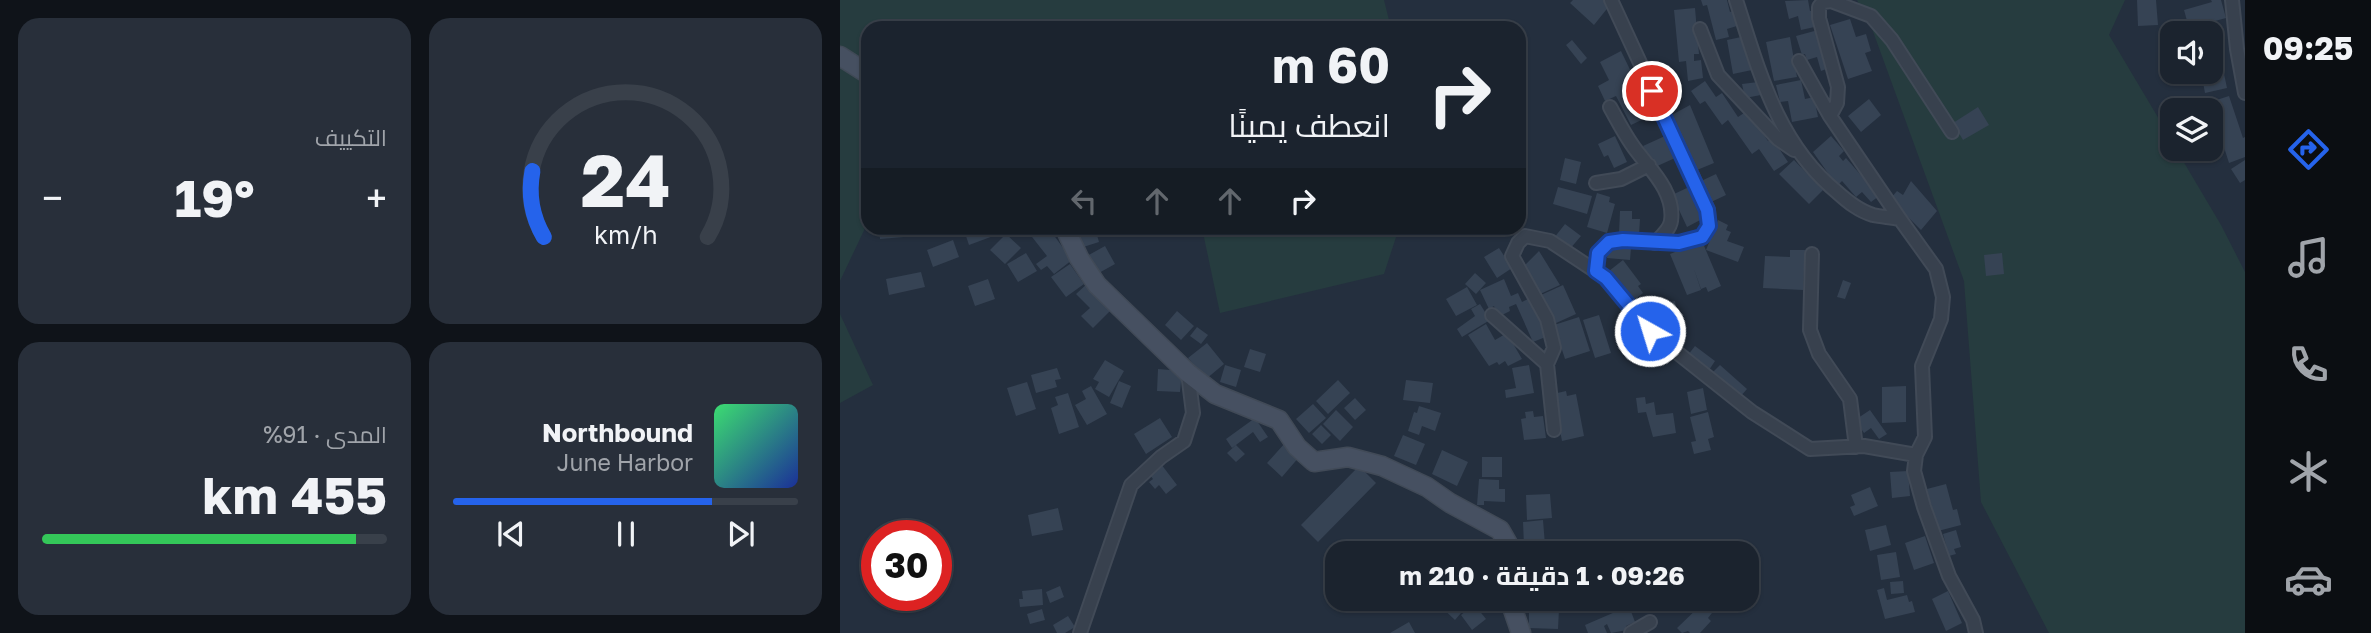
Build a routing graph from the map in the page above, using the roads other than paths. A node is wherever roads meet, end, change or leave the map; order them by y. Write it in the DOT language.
graph roads {
  1 [pos="1611,0"];
  2 [pos="1737,0"];
  3 [pos="2232,0"];
  4 [pos="1700,29"];
  5 [pos="840,56"];
  6 [pos="1799,61"];
  7 [pos="861,70"];
  8 [pos="2245,93"];
  9 [pos="1610,107"];
  10 [pos="1830,116"];
  11 [pos="1952,132"];
  12 [pos="1799,154"];
  13 [pos="1649,165"];
  14 [pos="1596,183"];
  15 [pos="1900,219"];
  16 [pos="1068,235"];
  17 [pos="1656,243"];
  18 [pos="1812,254"];
  19 [pos="1596,271"];
  20 [pos="1492,315"];
  21 [pos="1547,364"];
  22 [pos="1188,373"];
  23 [pos="1554,430"];
  24 [pos="1856,446"];
  25 [pos="1916,455"];
  26 [pos="1506,541"];
  27 [pos="1513,611"];
  28 [pos="1650,622"];
  29 [pos="1080,633"];
  30 [pos="1521,633"];
  31 [pos="1631,633"];
  32 [pos="1976,633"];
  1 -- 17 [label="street"];
  2 -- 12 [label="street"];
  3 -- 8 [label="street"];
  4 -- 12 [label="street"];
  5 -- 7 [label="street"];
  6 -- 10 [label="street"];
  9 -- 13 [label="street"];
  10 -- 11 [label="street"];
  10 -- 15 [label="street"];
  12 -- 15 [label="street"];
  13 -- 14 [label="street"];
  13 -- 17 [label="street"];
  15 -- 25 [label="street"];
  16 -- 22 [label="street"];
  17 -- 19 [label="street"];
  18 -- 24 [label="street"];
  19 -- 21 [label="street"];
  19 -- 24 [label="street"];
  20 -- 21 [label="street"];
  21 -- 23 [label="street"];
  22 -- 26 [label="street"];
  22 -- 29 [label="street"];
  24 -- 25 [label="street"];
  25 -- 32 [label="street"];
  27 -- 30 [label="street"];
  28 -- 31 [label="street"];
}
